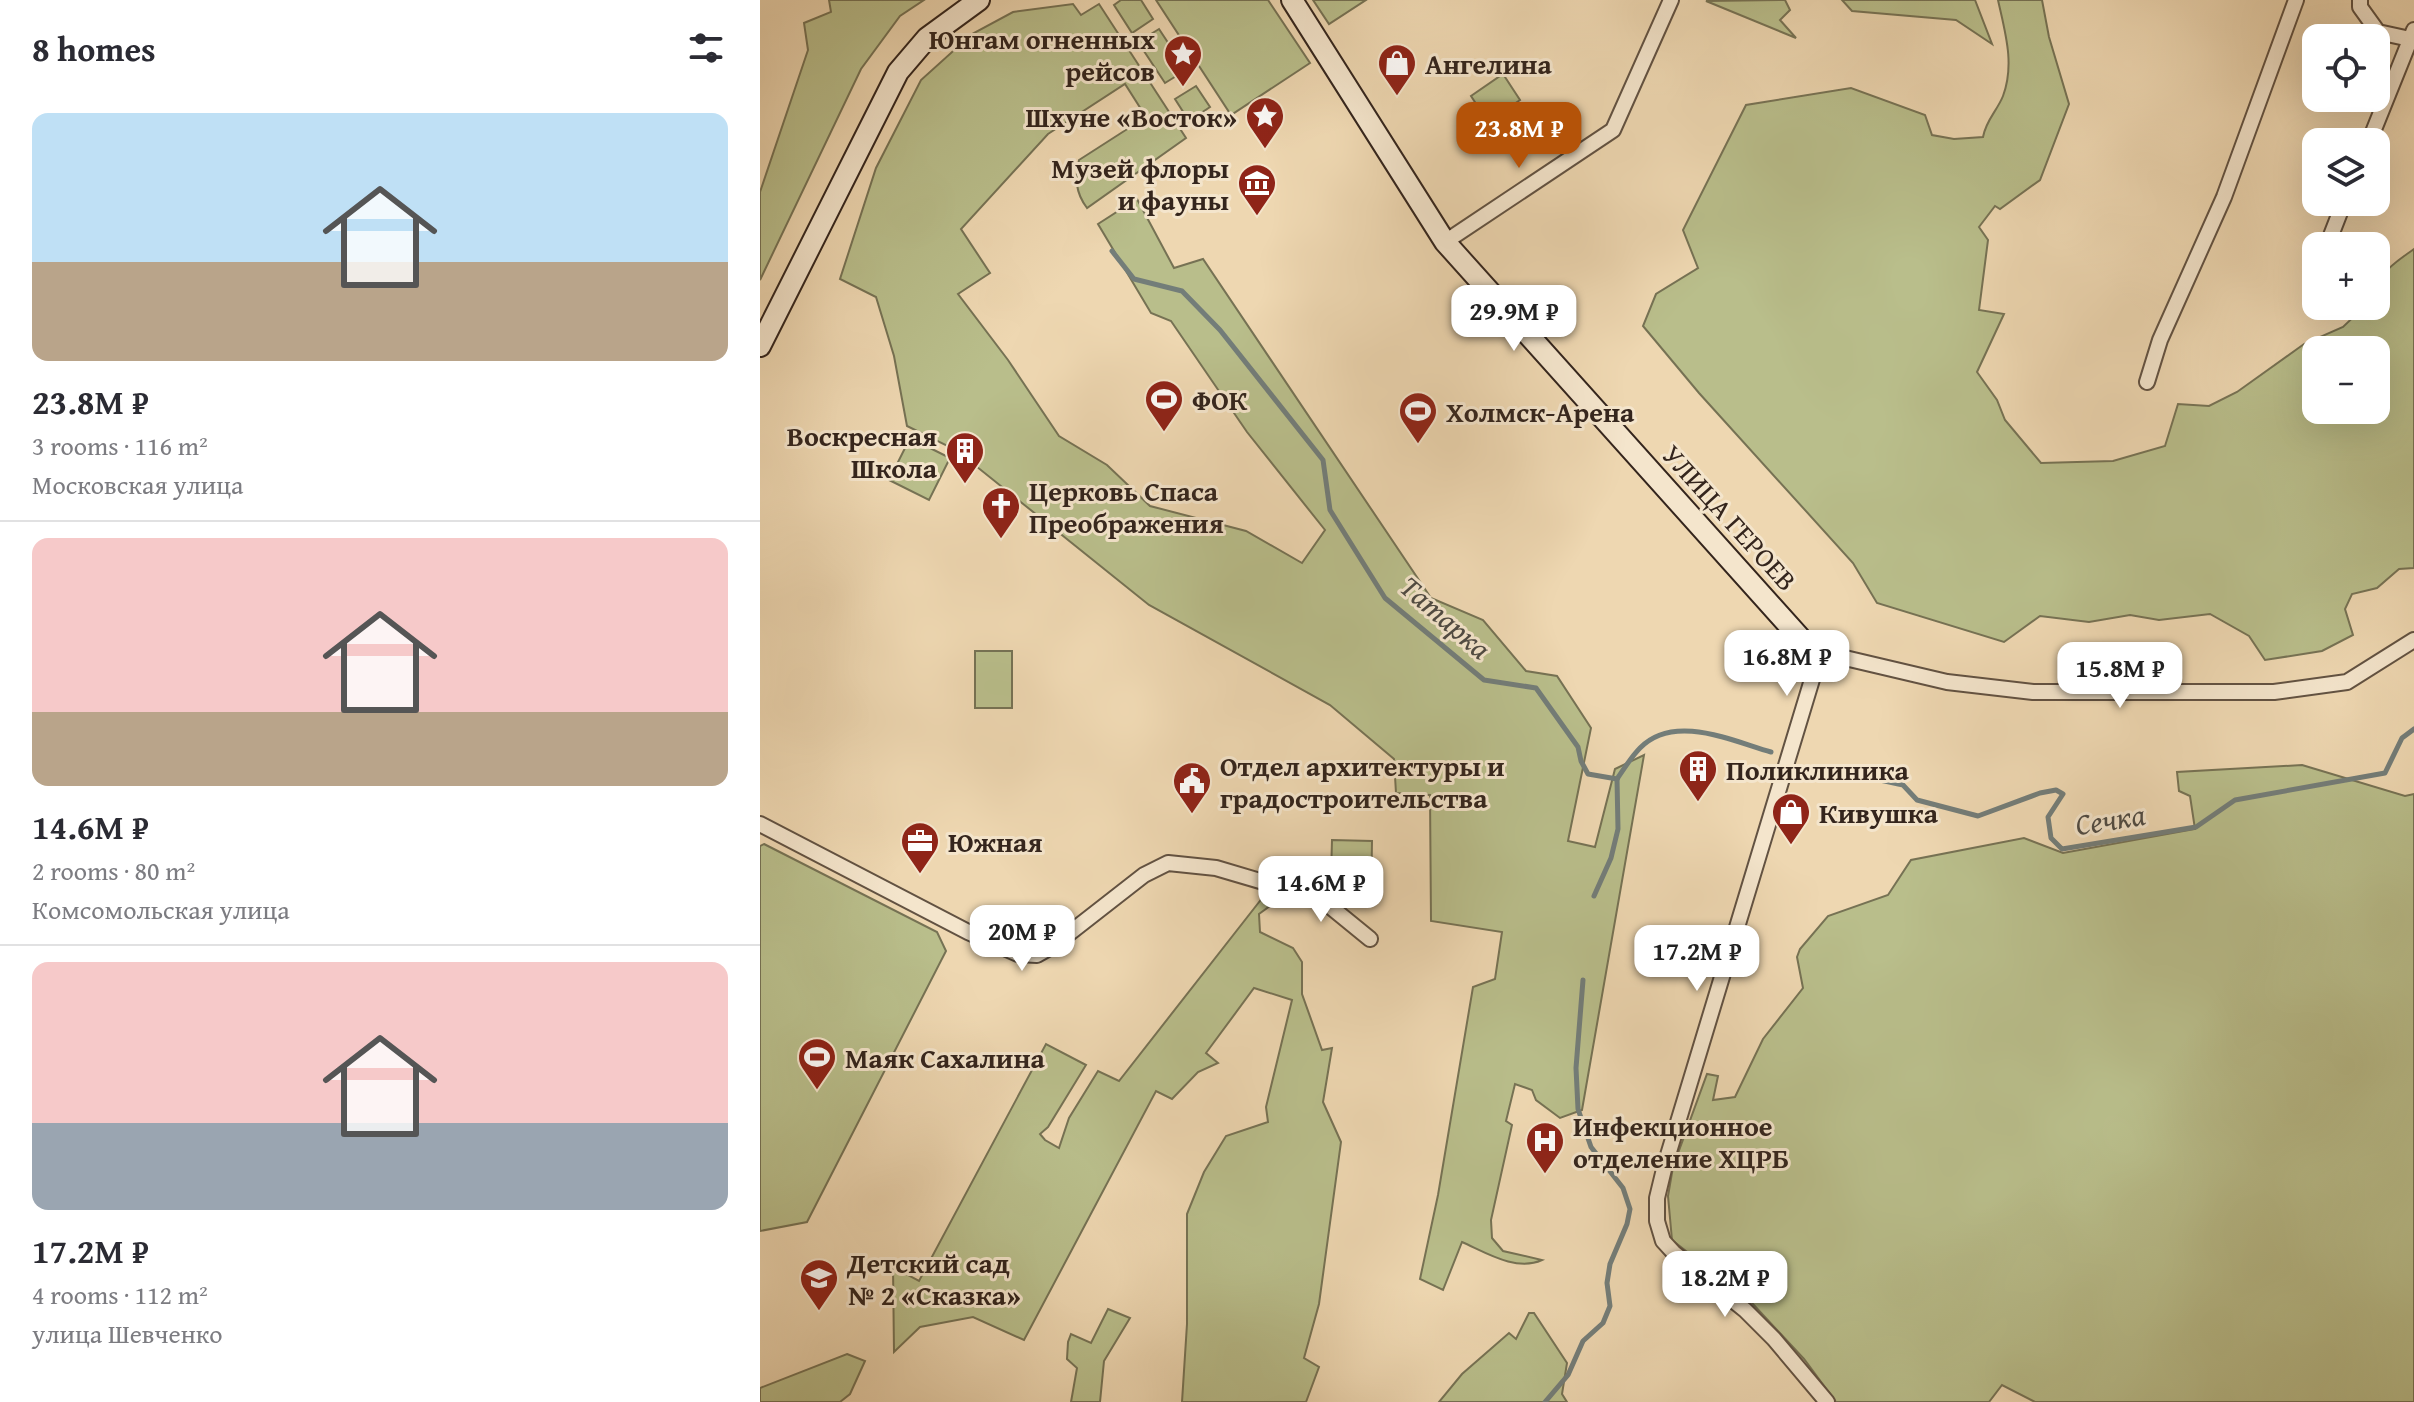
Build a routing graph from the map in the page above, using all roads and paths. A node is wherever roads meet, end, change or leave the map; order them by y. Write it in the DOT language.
graph roads {
  1 [pos="979,0"];
  2 [pos="1292,0"];
  3 [pos="1671,0"];
  4 [pos="2296,0"];
  5 [pos="2360,0"];
  6 [pos="2412,35"];
  7 [pos="2375,128"];
  8 [pos="1445,242"];
  9 [pos="760,346"];
  10 [pos="2147,382"];
  11 [pos="2414,640"];
  12 [pos="1811,650"];
  13 [pos="760,824"];
  14 [pos="1370,939"];
  15 [pos="1827,1402"];
  1 -- 9 [label="street"];
  2 -- 8 [label="street, УЛИЦА ГЕРОЕВ"];
  3 -- 8 [label="street"];
  4 -- 10 [label="street"];
  5 -- 6 [label="street"];
  6 -- 7 [label="street"];
  8 -- 12 [label="street, УЛИЦА ГЕРОЕВ"];
  11 -- 12 [label="street"];
  12 -- 15 [label="street"];
  13 -- 14 [label="street"];
}
